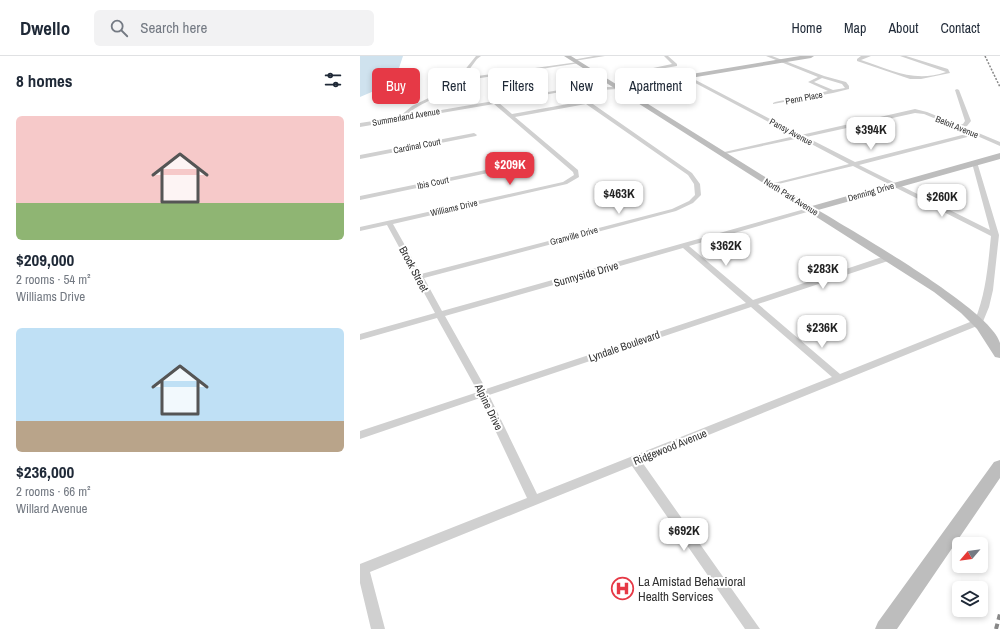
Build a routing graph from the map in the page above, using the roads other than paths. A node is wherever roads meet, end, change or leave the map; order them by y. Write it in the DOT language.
graph roads {
  1 [pos="479,56"];
  2 [pos="567,56"];
  3 [pos="603,56"];
  4 [pos="666,56"];
  5 [pos="768,56"];
  6 [pos="811,56"];
  7 [pos="869,56"];
  8 [pos="902,56"];
  9 [pos="576,61"];
  10 [pos="781,61"];
  11 [pos="469,68"];
  12 [pos="587,68"];
  13 [pos="658,68"];
  14 [pos="696,75"];
  15 [pos="480,77"];
  16 [pos="822,77"];
  17 [pos="696,82"];
  18 [pos="958,90"];
  19 [pos="833,92"];
  20 [pos="428,101"];
  21 [pos="488,103"];
  22 [pos="775,103"];
  23 [pos="497,104"];
  24 [pos="576,104"];
  25 [pos="590,104"];
  26 [pos="643,104"];
  27 [pos="511,116"];
  28 [pos="401,118"];
  29 [pos="360,125"];
  30 [pos="958,127"];
  31 [pos="974,134"];
  32 [pos="474,135"];
  33 [pos="800,136"];
  34 [pos="1000,144"];
  35 [pos="722,154"];
  36 [pos="1000,156"];
  37 [pos="360,157"];
  38 [pos="975,163"];
  39 [pos="853,164"];
  40 [pos="505,168"];
  41 [pos="772,185"];
  42 [pos="896,185"];
  43 [pos="360,198"];
  44 [pos="812,209"];
  45 [pos="389,222"];
  46 [pos="360,229"];
  47 [pos="995,235"];
  48 [pos="685,246"];
  49 [pos="888,258"];
  50 [pos="418,277"];
  51 [pos="753,303"];
  52 [pos="439,315"];
  53 [pos="979,322"];
  54 [pos="361,335"];
  55 [pos="1000,354"];
  56 [pos="839,378"];
  57 [pos="483,394"];
  58 [pos="360,435"];
  59 [pos="635,461"];
  60 [pos="1000,466"];
  61 [pos="534,501"];
  62 [pos="362,569"];
  63 [pos="378,629"];
  64 [pos="753,629"];
  65 [pos="885,629"];
  1 -- 11 [label="street"];
  2 -- 9 [label="street, North Park Avenue"];
  3 -- 9 [label="street"];
  4 -- 13 [label="street"];
  5 -- 10 [label="street"];
  6 -- 10 [label="street"];
  7 -- 8 [label="street"];
  9 -- 12 [label="street, North Park Avenue"];
  9 -- 15 [label="street"];
  10 -- 14 [label="street"];
  10 -- 16 [label="street, Penn Place"];
  16 -- 19 [label="street, Penn Place"];
  16 -- 19 [label="street, Penn Place"];
  17 -- 33 [label="street, Pansy Avenue"];
  18 -- 30 [label="street"];
  19 -- 22 [label="street, Penn Place"];
  20 -- 28 [label="street"];
  21 -- 28 [label="street, Summerland Avenue"];
  23 -- 27 [label="street, Williams Drive"];
  24 -- 27 [label="street"];
  25 -- 50 [label="street, Granville Drive"];
  26 -- 35 [label="street, North Park Avenue"];
  27 -- 45 [label="street, Williams Drive"];
  28 -- 29 [label="street, Summerland Avenue"];
  30 -- 31 [label="street, Beloit Avenue"];
  30 -- 33 [label="street, Beloit Avenue"];
  31 -- 34 [label="street, Beloit Avenue"];
  31 -- 39 [label="street"];
  32 -- 37 [label="street, Cardinal Court"];
  33 -- 35 [label="street"];
  33 -- 39 [label="street, Pansy Avenue"];
  35 -- 41 [label="street, North Park Avenue"];
  36 -- 38 [label="street, Denning Drive"];
  38 -- 42 [label="street, Denning Drive"];
  38 -- 47 [label="street"];
  39 -- 41 [label="street"];
  39 -- 42 [label="street, Pansy Avenue"];
  40 -- 43 [label="street, Ibis Court"];
  41 -- 44 [label="street, North Park Avenue"];
  42 -- 44 [label="street, Denning Drive"];
  42 -- 47 [label="street, Pansy Avenue"];
  44 -- 48 [label="street, Sunnyside Drive"];
  44 -- 49 [label="street, North Park Avenue"];
  45 -- 46 [label="street, Williams Drive"];
  45 -- 50 [label="street, Brock Street"];
  47 -- 53 [label="street"];
  48 -- 51 [label="street"];
  48 -- 52 [label="street, Sunnyside Drive"];
  49 -- 51 [label="street, Lyndale Boulevard"];
  49 -- 53 [label="street, North Park Avenue"];
  50 -- 52 [label="street, Brock Street"];
  51 -- 56 [label="street"];
  51 -- 57 [label="street, Lyndale Boulevard"];
  52 -- 54 [label="street, Sunnyside Drive"];
  52 -- 57 [label="street, Alpine Drive"];
  53 -- 55 [label="street, North Park Avenue"];
  53 -- 56 [label="street, Ridgewood Avenue"];
  56 -- 59 [label="street, Ridgewood Avenue"];
  57 -- 58 [label="street, Lyndale Boulevard"];
  57 -- 61 [label="street, Alpine Drive"];
  59 -- 61 [label="street, Ridgewood Avenue"];
  59 -- 64 [label="street"];
  60 -- 65 [label="street"];
  61 -- 62 [label="street, Ridgewood Avenue"];
  62 -- 63 [label="street"];
}
